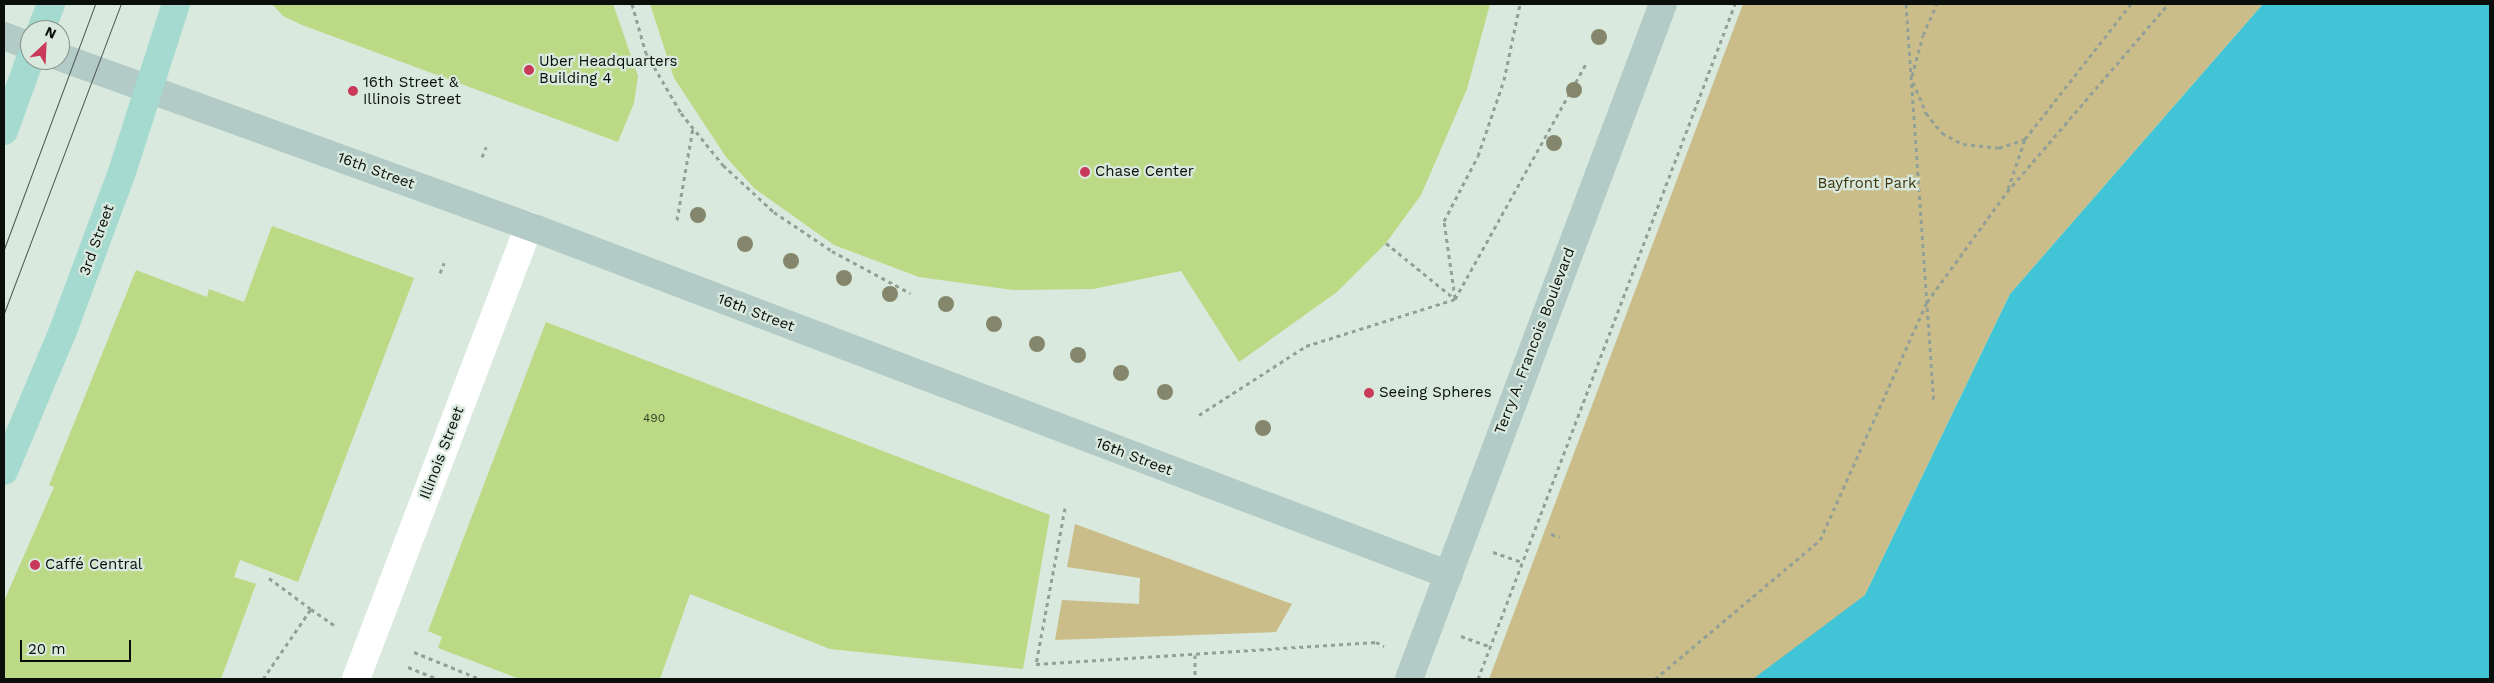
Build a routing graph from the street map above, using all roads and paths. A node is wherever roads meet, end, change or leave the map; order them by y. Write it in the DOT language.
graph roads {
  1 [pos="51,4"];
  2 [pos="176,4"];
  3 [pos="632,4"];
  4 [pos="1520,4"];
  5 [pos="1663,4"];
  6 [pos="1735,4"];
  7 [pos="1906,4"];
  8 [pos="1937,4"];
  9 [pos="2131,4"];
  10 [pos="2168,4"];
  11 [pos="45,20"];
  12 [pos="4,36"];
  13 [pos="20,42"];
  14 [pos="70,61"];
  15 [pos="1586,64"];
  16 [pos="26,70"];
  17 [pos="1912,79"];
  18 [pos="149,90"];
  19 [pos="692,127"];
  20 [pos="4,131"];
  21 [pos="2025,139"];
  22 [pos="486,147"];
  23 [pos="482,157"];
  24 [pos="2007,192"];
  25 [pos="677,220"];
  26 [pos="529,226"];
  27 [pos="1386,243"];
  28 [pos="444,263"];
  29 [pos="440,273"];
  30 [pos="910,293"];
  31 [pos="1456,299"];
  32 [pos="1927,302"];
  33 [pos="1934,402"];
  34 [pos="1199,414"];
  35 [pos="4,471"];
  36 [pos="1065,508"];
  37 [pos="1551,534"];
  38 [pos="1560,537"];
  39 [pos="1449,575"];
  40 [pos="269,578"];
  41 [pos="311,609"];
  42 [pos="334,625"];
  43 [pos="1384,646"];
  44 [pos="414,652"];
  45 [pos="1195,655"];
  46 [pos="408,667"];
  47 [pos="263,679"];
  48 [pos="356,679"];
  49 [pos="438,679"];
  50 [pos="480,679"];
  51 [pos="1195,679"];
  52 [pos="1409,679"];
  53 [pos="1478,679"];
  54 [pos="1655,679"];
  1 -- 11 [label="main road"];
  2 -- 18 [label="main road, 3rd Street"];
  3 -- 19 [label="path"];
  4 -- 31 [label="path"];
  5 -- 39 [label="street, Terry A. Francois Boulevard"];
  6 -- 53 [label="path"];
  7 -- 17 [label="path"];
  8 -- 17 [label="path"];
  9 -- 21 [label="path"];
  10 -- 24 [label="path"];
  12 -- 13 [label="street"];
  14 -- 18 [label="street, 16th Street"];
  15 -- 31 [label="path"];
  16 -- 20 [label="main road"];
  17 -- 21 [label="path"];
  17 -- 32 [label="path"];
  18 -- 26 [label="street, 16th Street"];
  18 -- 35 [label="main road, 3rd Street"];
  19 -- 25 [label="path"];
  19 -- 30 [label="path"];
  21 -- 24 [label="path"];
  22 -- 23 [label="path"];
  24 -- 32 [label="path"];
  26 -- 39 [label="street, 16th Street"];
  26 -- 48 [label="street, Illinois Street"];
  27 -- 31 [label="path"];
  28 -- 29 [label="path"];
  31 -- 34 [label="path"];
  32 -- 33 [label="path"];
  32 -- 54 [label="path"];
  36 -- 45 [label="path"];
  37 -- 38 [label="path"];
  39 -- 52 [label="street, Terry A. Francois Boulevard"];
  40 -- 41 [label="path"];
  41 -- 42 [label="path"];
  41 -- 47 [label="path"];
  43 -- 45 [label="path"];
  44 -- 50 [label="path"];
  45 -- 51 [label="path"];
  46 -- 49 [label="path"];
}
